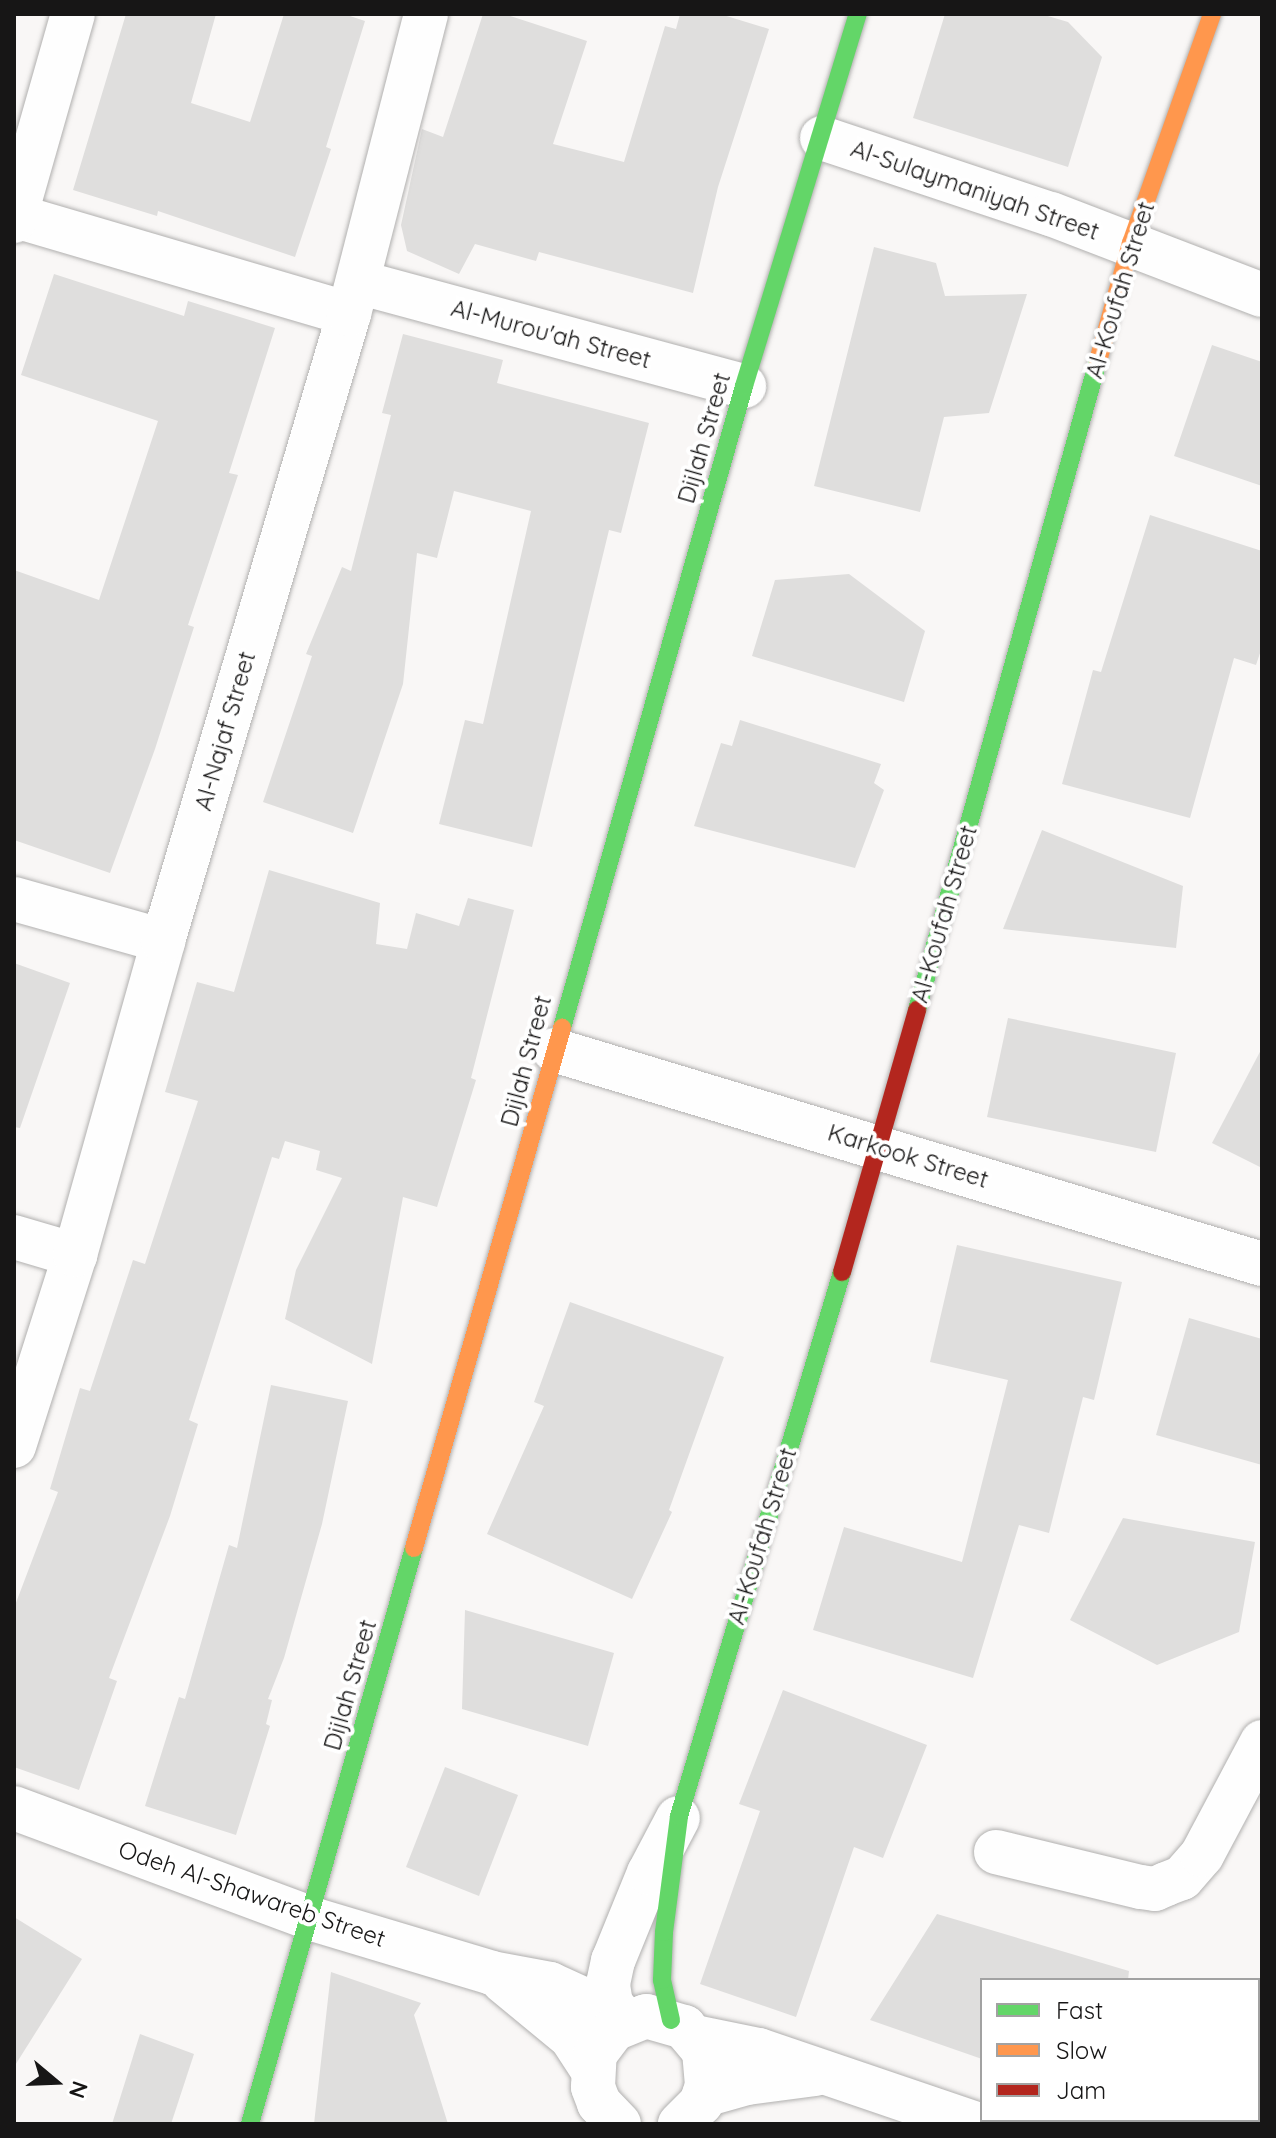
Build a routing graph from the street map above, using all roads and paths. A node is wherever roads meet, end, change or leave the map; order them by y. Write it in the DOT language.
graph roads {
  1 [pos="73,14"];
  2 [pos="426,14"];
  3 [pos="858,14"];
  4 [pos="1212,14"];
  5 [pos="822,138"];
  6 [pos="15,218"];
  7 [pos="1131,243"];
  8 [pos="1262,295"];
  9 [pos="353,298"];
  10 [pos="744,386"];
  11 [pos="14,899"];
  12 [pos="163,941"];
  13 [pos="554,1050"];
  14 [pos="879,1147"];
  15 [pos="14,1237"];
  16 [pos="75,1255"];
  17 [pos="1262,1264"];
  18 [pos="14,1446"];
  19 [pos="1262,1742"];
  20 [pos="14,1808"];
  21 [pos="679,1816"];
  22 [pos="996,1852"];
  23 [pos="309,1918"];
  24 [pos="492,1973"];
  25 [pos="623,2023"];
  26 [pos="683,2028"];
  27 [pos="592,2069"];
  28 [pos="825,2073"];
  29 [pos="696,2111"];
  30 [pos="250,2124"];
  31 [pos="619,2124"];
  32 [pos="976,2124"];
  1 -- 6 [label="street"];
  2 -- 9 [label="street, Al-Najaf Street"];
  3 -- 5 [label="street, Dijlah Street"];
  4 -- 7 [label="street, Al-Koufah Street"];
  5 -- 7 [label="street, Al-Sulaymaniyah Street"];
  5 -- 10 [label="street, Dijlah Street"];
  6 -- 9 [label="street, Al-Murou'ah Street"];
  7 -- 8 [label="street, Al-Sulaymaniyah Street"];
  7 -- 14 [label="street, Al-Koufah Street"];
  9 -- 10 [label="street, Al-Murou'ah Street"];
  9 -- 12 [label="street, Al-Najaf Street"];
  10 -- 13 [label="street, Dijlah Street"];
  11 -- 12 [label="street"];
  12 -- 16 [label="street, Al-Najaf Street"];
  13 -- 14 [label="street, Karkook Street"];
  13 -- 23 [label="street, Dijlah Street"];
  14 -- 17 [label="street, Karkook Street"];
  14 -- 21 [label="street, Al-Koufah Street"];
  15 -- 16 [label="street"];
  16 -- 18 [label="street, Al-Najaf Street"];
  19 -- 22 [label="street"];
  20 -- 23 [label="street, Odeh Al-Shawareb Street"];
  21 -- 25 [label="street, Al-Koufah Street"];
  21 -- 26 [label="street, Al-Koufah Street"];
  23 -- 24 [label="street, Odeh Al-Shawareb Street"];
  23 -- 30 [label="street, Dijlah Street"];
  24 -- 25 [label="street, Odeh Al-Shawareb Street"];
  24 -- 27 [label="street, Odeh Al-Shawareb Street"];
  25 -- 26 [label="street"];
  25 -- 27 [label="street"];
  26 -- 28 [label="street"];
  26 -- 29 [label="street"];
  27 -- 31 [label="street, Odeh Al-Shawareb Street"];
  28 -- 29 [label="street"];
  28 -- 32 [label="street"];
}
